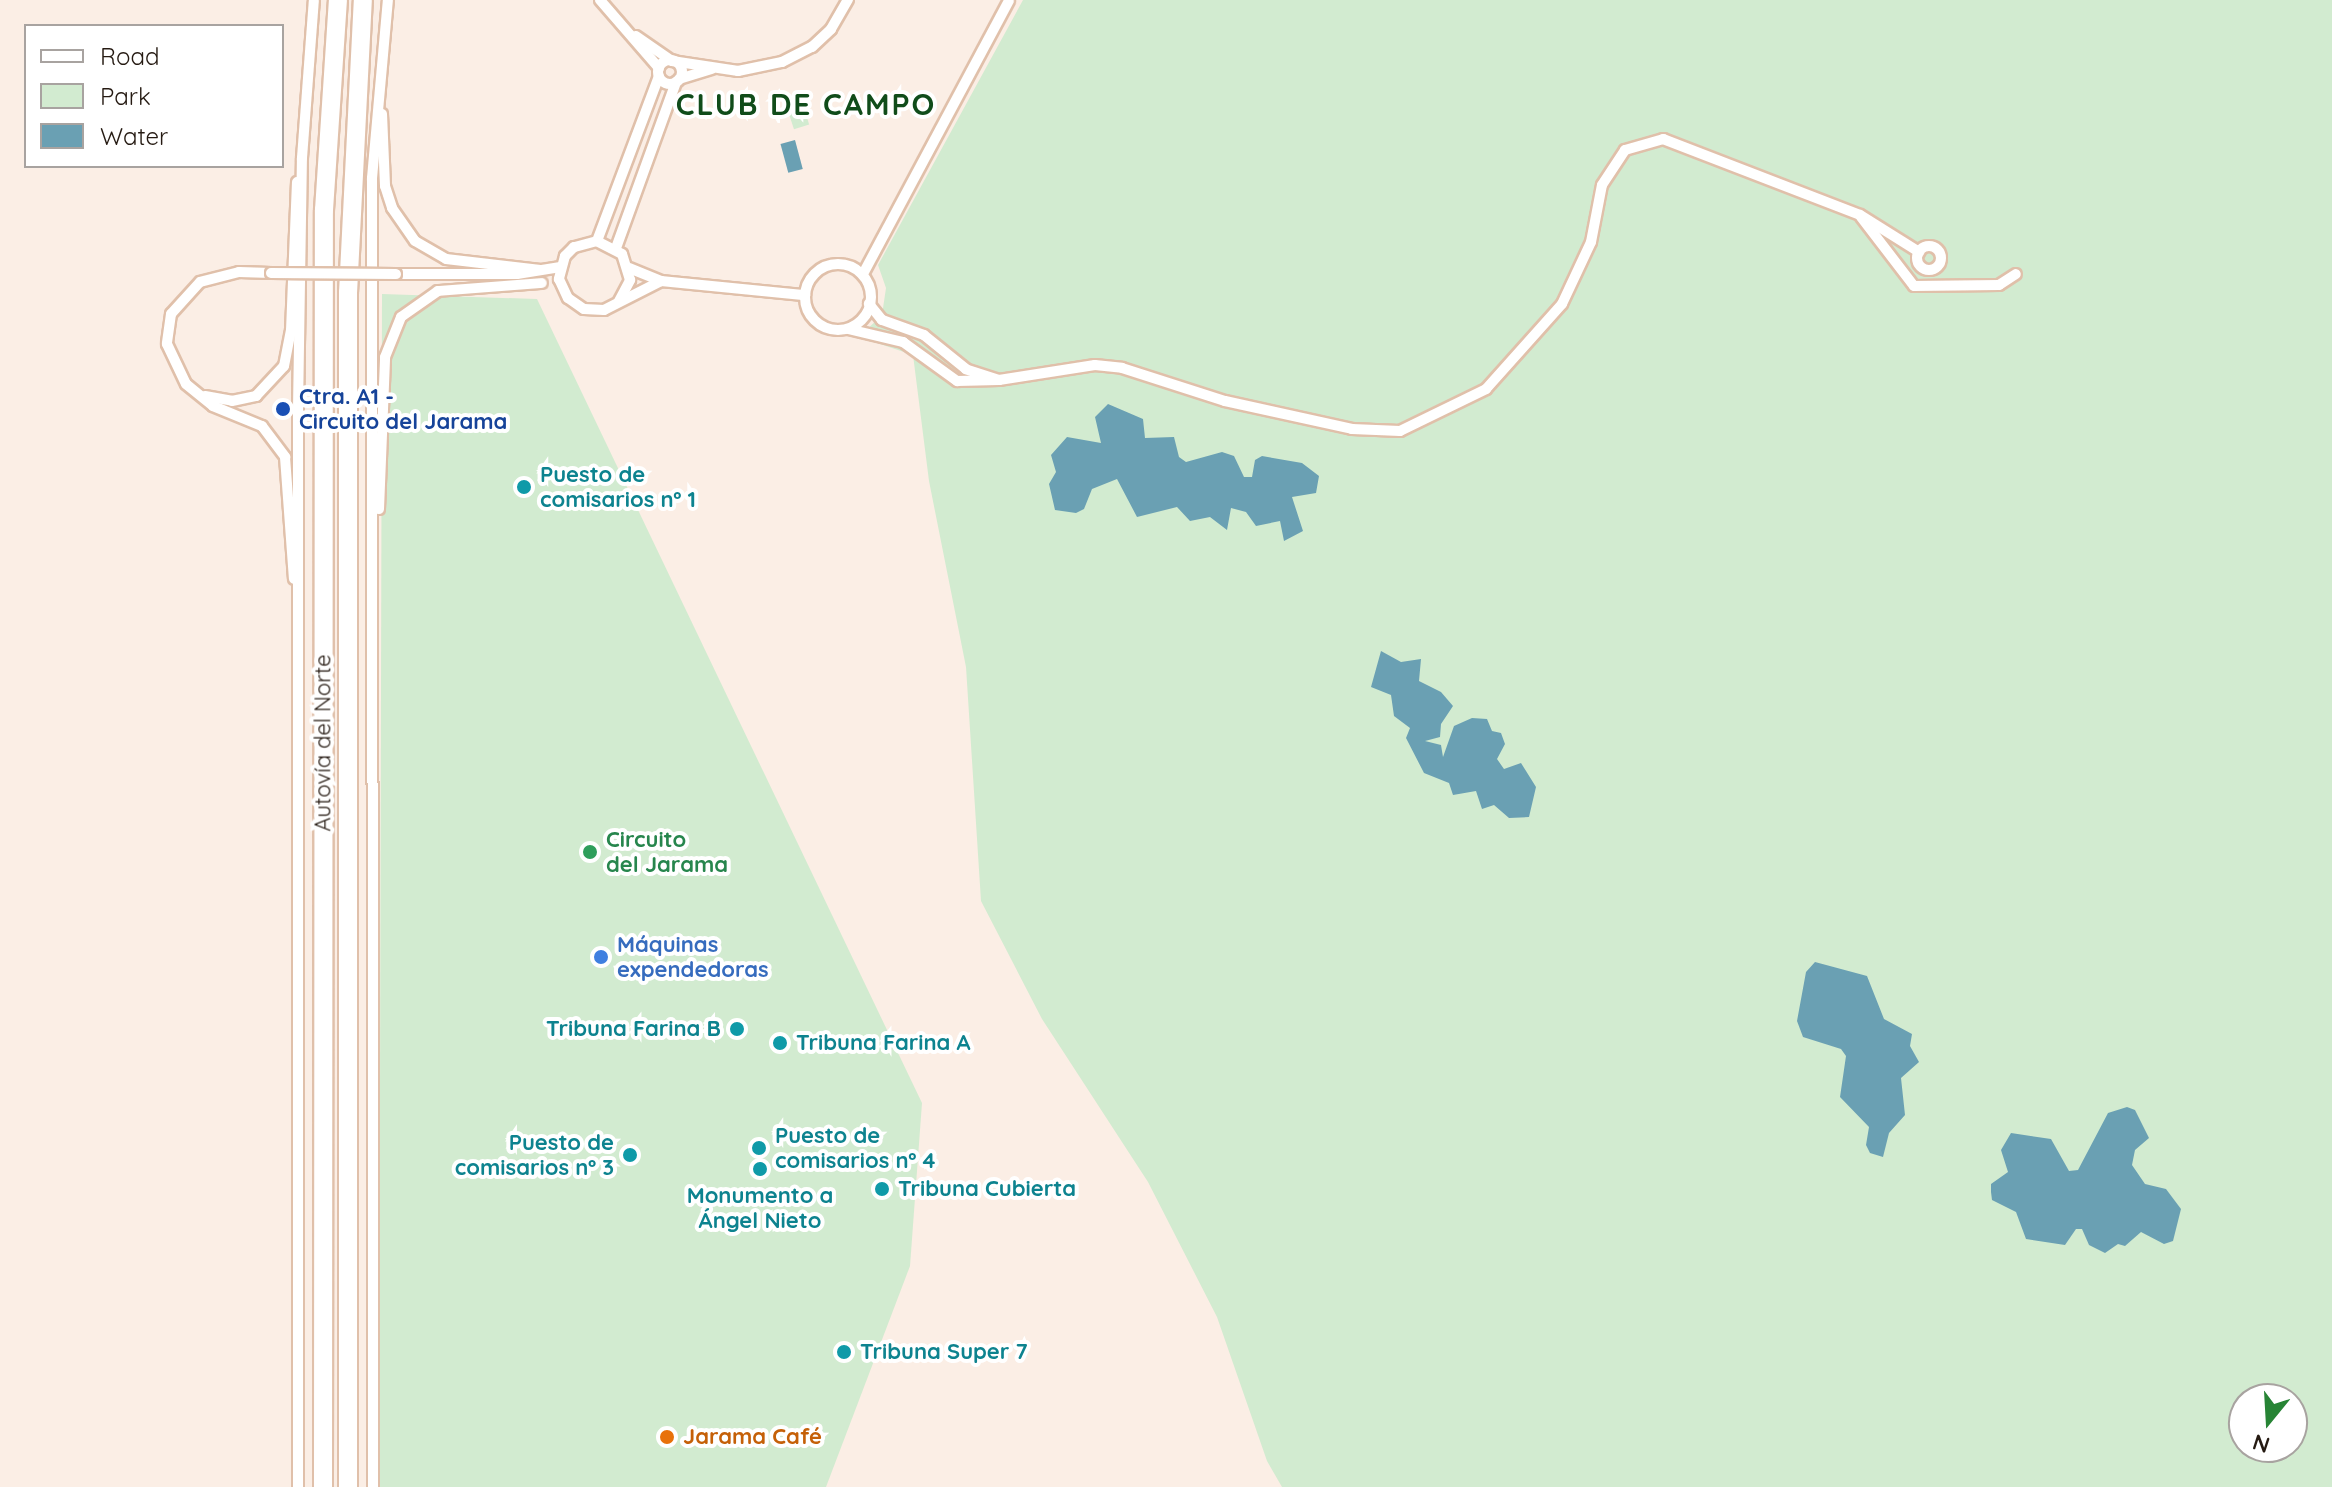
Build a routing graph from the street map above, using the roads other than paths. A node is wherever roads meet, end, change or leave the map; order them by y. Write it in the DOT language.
graph roads {
  1 [pos="314,0"];
  2 [pos="338,0"];
  3 [pos="363,0"];
  4 [pos="388,0"];
  5 [pos="600,0"];
  6 [pos="848,0"];
  7 [pos="1009,0"];
  8 [pos="385,25"];
  9 [pos="636,36"];
  10 [pos="672,61"];
  11 [pos="713,68"];
  12 [pos="659,72"];
  13 [pos="678,81"];
  14 [pos="302,158"];
  15 [pos="1860,215"];
  16 [pos="597,241"];
  17 [pos="616,248"];
  18 [pos="1919,252"];
  19 [pos="560,267"];
  20 [pos="629,268"];
  21 [pos="540,270"];
  22 [pos="1927,270"];
  23 [pos="517,274"];
  24 [pos="863,274"];
  25 [pos="2016,274"];
  26 [pos="661,281"];
  27 [pos="542,283"];
  28 [pos="1923,288"];
  29 [pos="562,290"];
  30 [pos="805,295"];
  31 [pos="619,301"];
  32 [pos="869,304"];
  33 [pos="848,329"];
  34 [pos="966,369"];
  35 [pos="952,377"];
  36 [pos="999,380"];
  37 [pos="199,395"];
  38 [pos="375,527"];
  39 [pos="299,606"];
  40 [pos="298,1487"];
  41 [pos="323,1487"];
  42 [pos="348,1487"];
  43 [pos="373,1487"];
  1 -- 14 [label="street"];
  2 -- 41 [label="highway, Autovía del Norte"];
  3 -- 42 [label="highway, Autovía del Norte"];
  4 -- 8 [label="street"];
  5 -- 9 [label="street"];
  6 -- 11 [label="street"];
  7 -- 24 [label="street"];
  8 -- 21 [label="street"];
  8 -- 38 [label="street"];
  9 -- 10 [label="street"];
  9 -- 12 [label="street"];
  10 -- 11 [label="street"];
  10 -- 12 [label="street"];
  10 -- 13 [label="street"];
  11 -- 13 [label="street"];
  12 -- 13 [label="street"];
  12 -- 16 [label="street"];
  13 -- 17 [label="street"];
  14 -- 37 [label="street"];
  14 -- 39 [label="street"];
  15 -- 18 [label="street"];
  15 -- 28 [label="street"];
  15 -- 36 [label="street"];
  16 -- 17 [label="street"];
  16 -- 19 [label="street"];
  17 -- 20 [label="street"];
  18 -- 22 [label="street"];
  18 -- 22 [label="street"];
  19 -- 21 [label="street"];
  19 -- 29 [label="street"];
  20 -- 26 [label="street"];
  20 -- 31 [label="street"];
  21 -- 23 [label="street"];
  22 -- 28 [label="street"];
  23 -- 27 [label="street"];
  23 -- 37 [label="street, bridge"];
  24 -- 30 [label="street"];
  24 -- 32 [label="street"];
  25 -- 28 [label="street"];
  26 -- 30 [label="street"];
  26 -- 31 [label="street"];
  27 -- 29 [label="street"];
  27 -- 38 [label="street"];
  29 -- 31 [label="street"];
  30 -- 33 [label="street"];
  32 -- 33 [label="street"];
  32 -- 34 [label="street"];
  33 -- 35 [label="street"];
  34 -- 35 [label="street"];
  34 -- 36 [label="street"];
  35 -- 36 [label="street"];
  37 -- 39 [label="street"];
  38 -- 43 [label="street"];
  39 -- 40 [label="street"];
}
